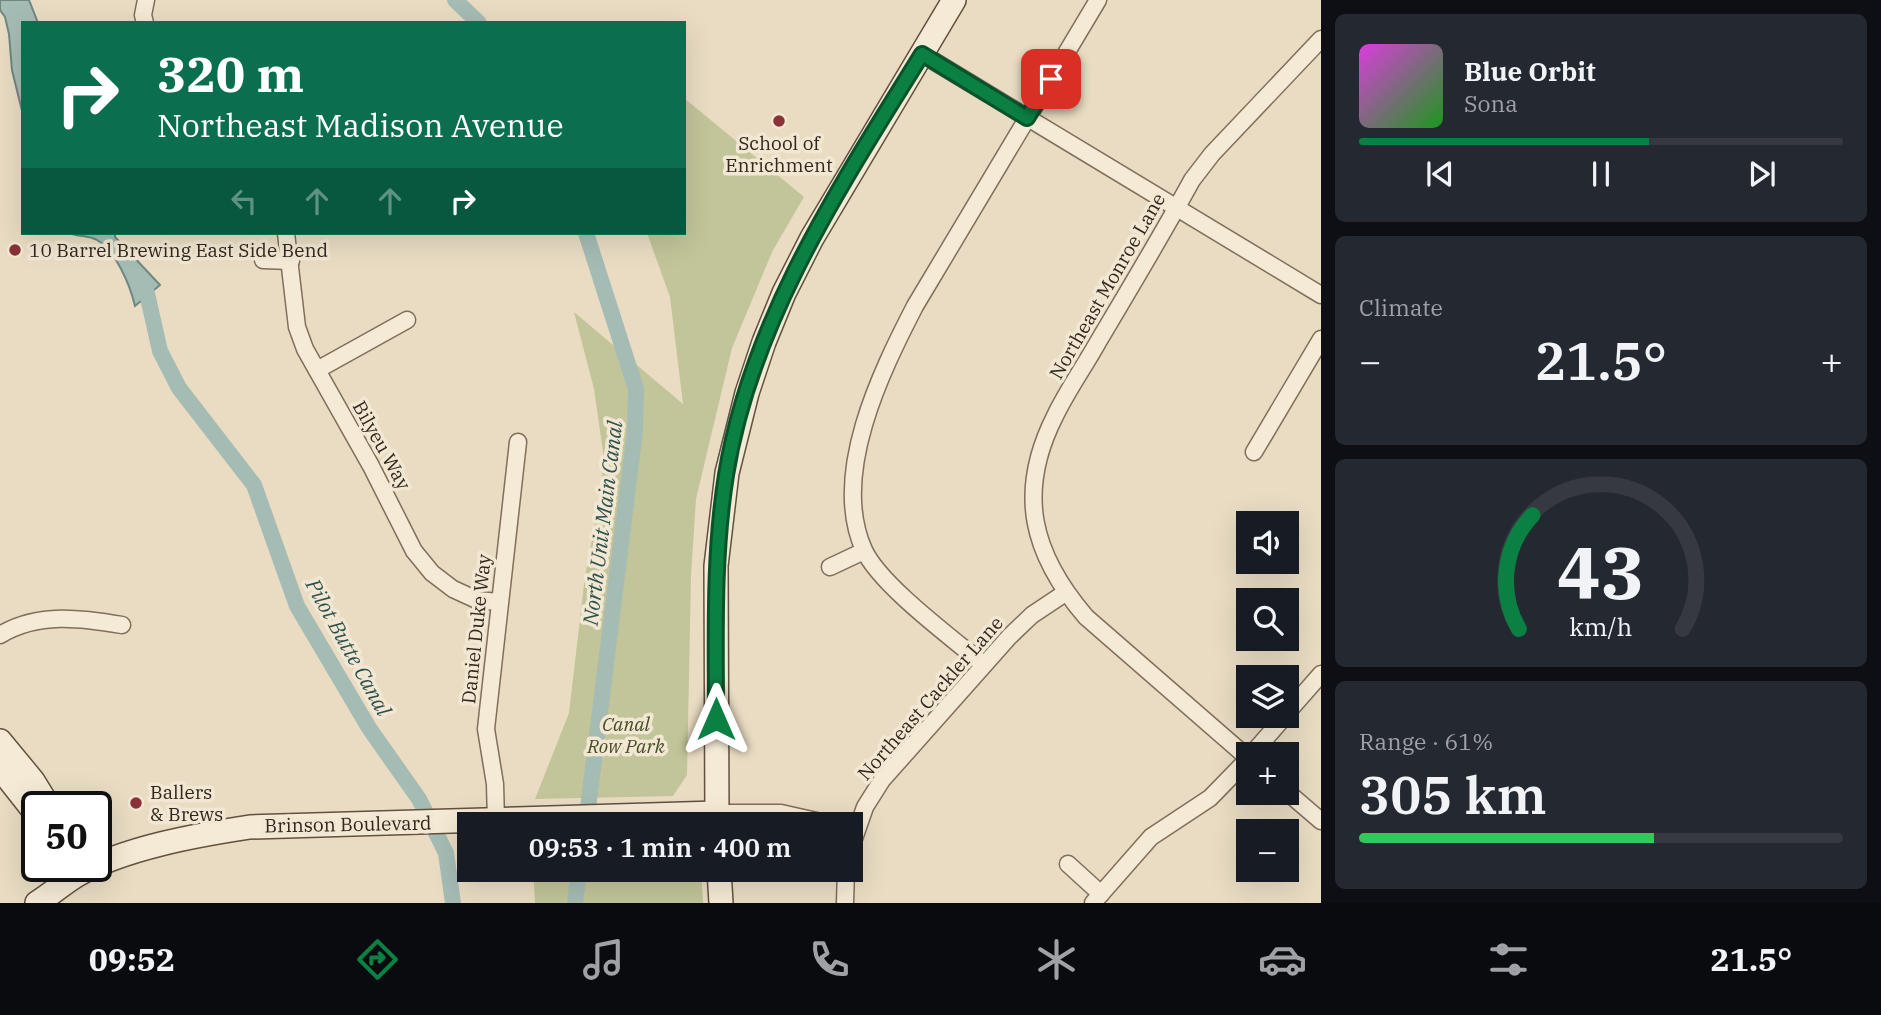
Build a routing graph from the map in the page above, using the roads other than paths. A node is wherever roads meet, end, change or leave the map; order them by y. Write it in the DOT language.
graph roads {
  1 [pos="146,0"];
  2 [pos="954,0"];
  3 [pos="1098,0"];
  4 [pos="144,21"];
  5 [pos="1321,39"];
  6 [pos="922,54"];
  7 [pos="1027,118"];
  8 [pos="1177,207"];
  9 [pos="286,235"];
  10 [pos="263,260"];
  11 [pos="291,261"];
  12 [pos="1321,295"];
  13 [pos="407,320"];
  14 [pos="1321,339"];
  15 [pos="317,370"];
  16 [pos="518,442"];
  17 [pos="1254,452"];
  18 [pos="864,551"];
  19 [pos="830,568"];
  20 [pos="1065,593"];
  21 [pos="499,602"];
  22 [pos="122,625"];
  23 [pos="0,635"];
  24 [pos="983,664"];
  25 [pos="1321,674"];
  26 [pos="1299,700"];
  27 [pos="1275,728"];
  28 [pos="0,740"];
  29 [pos="1262,742"];
  30 [pos="1236,748"];
  31 [pos="0,768"];
  32 [pos="1236,771"];
  33 [pos="39,791"];
  34 [pos="21,795"];
  35 [pos="1299,802"];
  36 [pos="487,812"];
  37 [pos="717,812"];
  38 [pos="863,812"];
  39 [pos="1321,821"];
  40 [pos="457,822"];
  41 [pos="112,860"];
  42 [pos="1068,864"];
  43 [pos="62,882"];
  44 [pos="719,882"];
  45 [pos="846,882"];
  46 [pos="1097,898"];
  47 [pos="37,903"];
  48 [pos="720,903"];
  49 [pos="845,903"];
  1 -- 4 [label="street"];
  2 -- 6 [label="main road"];
  3 -- 7 [label="street"];
  5 -- 8 [label="street, Northeast Monroe Lane"];
  6 -- 7 [label="street"];
  6 -- 37 [label="main road"];
  7 -- 8 [label="street"];
  7 -- 18 [label="street"];
  8 -- 12 [label="street"];
  8 -- 20 [label="street, Northeast Monroe Lane"];
  9 -- 11 [label="street, Bilyeu Way"];
  10 -- 11 [label="street"];
  11 -- 15 [label="street, Bilyeu Way"];
  13 -- 15 [label="street"];
  14 -- 17 [label="street"];
  15 -- 21 [label="street, Bilyeu Way"];
  16 -- 21 [label="street, Daniel Duke Way"];
  18 -- 19 [label="street"];
  18 -- 24 [label="street"];
  20 -- 24 [label="street, Northeast Cackler Lane"];
  20 -- 30 [label="street, Northeast Monroe Lane"];
  21 -- 36 [label="street, Daniel Duke Way"];
  22 -- 23 [label="street"];
  24 -- 38 [label="street, Northeast Cackler Lane"];
  25 -- 26 [label="street"];
  27 -- 29 [label="street"];
  28 -- 33 [label="main road"];
  31 -- 34 [label="main road"];
  32 -- 46 [label="street"];
  35 -- 39 [label="street"];
  40 -- 41 [label="main road, Brinson Boulevard"];
  42 -- 46 [label="street"];
  43 -- 47 [label="main road, Brinson Boulevard"];
  44 -- 48 [label="main road"];
  45 -- 49 [label="street"];
}
